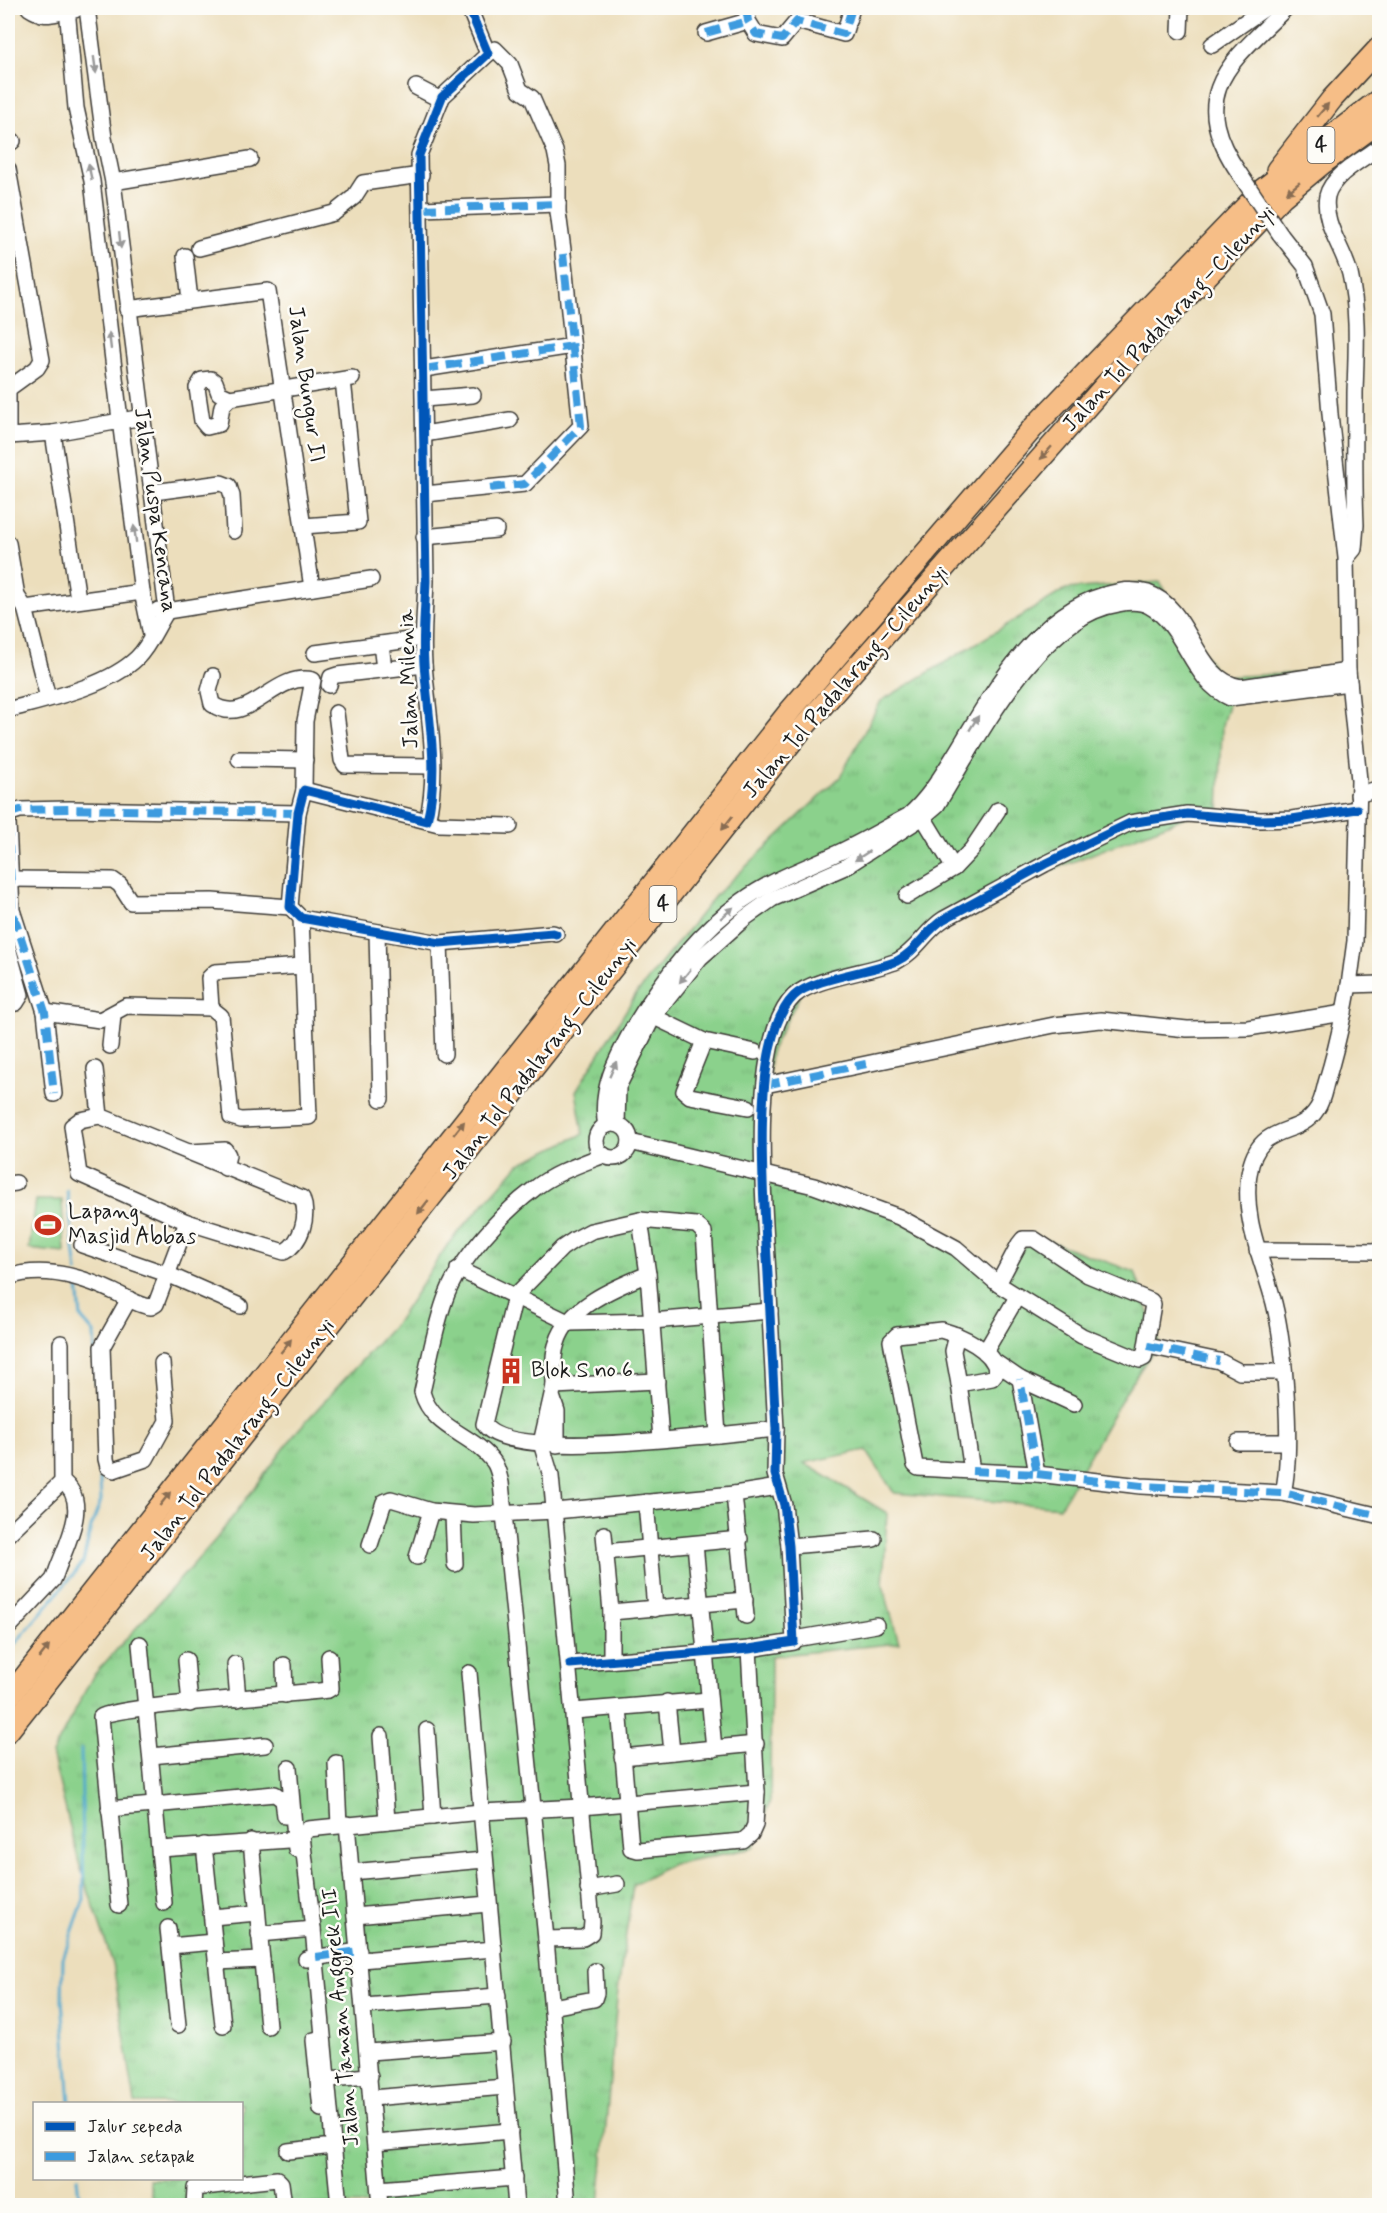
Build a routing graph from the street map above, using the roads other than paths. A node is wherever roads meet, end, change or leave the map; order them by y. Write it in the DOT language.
graph roads {
  1 [pos="28,8"];
  2 [pos="470,8"];
  3 [pos="852,8"];
  4 [pos="1181,8"];
  5 [pos="1265,8"];
  6 [pos="1286,8"];
  7 [pos="67,9"];
  8 [pos="87,9"];
  9 [pos="747,14"];
  10 [pos="1179,31"];
  11 [pos="706,33"];
  12 [pos="1212,45"];
  13 [pos="1380,47"];
  14 [pos="488,54"];
  15 [pos="416,87"];
  16 [pos="1380,99"];
  17 [pos="441,100"];
  18 [pos="101,106"];
  19 [pos="76,108"];
  20 [pos="1377,122"];
  21 [pos="1380,147"];
  22 [pos="250,159"];
  23 [pos="8,169"];
  24 [pos="421,175"];
  25 [pos="113,182"];
  26 [pos="1262,190"];
  27 [pos="558,204"];
  28 [pos="422,209"];
  29 [pos="13,223"];
  30 [pos="200,248"];
  31 [pos="185,256"];
  32 [pos="190,300"];
  33 [pos="128,309"];
  34 [pos="573,346"];
  35 [pos="424,369"];
  36 [pos="8,388"];
  37 [pos="284,388"];
  38 [pos="473,395"];
  39 [pos="230,398"];
  40 [pos="424,399"];
  41 [pos="143,417"];
  42 [pos="120,420"];
  43 [pos="510,420"];
  44 [pos="53,433"];
  45 [pos="424,434"];
  46 [pos="8,436"];
  47 [pos="154,492"];
  48 [pos="425,494"];
  49 [pos="303,526"];
  50 [pos="496,530"];
  51 [pos="234,531"];
  52 [pos="424,537"];
  53 [pos="8,543"];
  54 [pos="1346,558"];
  55 [pos="371,579"];
  56 [pos="312,588"];
  57 [pos="142,592"];
  58 [pos="78,599"];
  59 [pos="25,608"];
  60 [pos="146,609"];
  61 [pos="167,611"];
  62 [pos="151,635"];
  63 [pos="423,638"];
  64 [pos="381,644"];
  65 [pos="315,653"];
  66 [pos="424,665"];
  67 [pos="384,669"];
  68 [pos="213,676"];
  69 [pos="1348,677"];
  70 [pos="328,685"];
  71 [pos="1241,693"];
  72 [pos="48,698"];
  73 [pos="8,710"];
  74 [pos="336,712"];
  75 [pos="239,759"];
  76 [pos="304,760"];
  77 [pos="432,766"];
  78 [pos="1380,788"];
  79 [pos="304,789"];
  80 [pos="1358,802"];
  81 [pos="998,810"];
  82 [pos="298,813"];
  83 [pos="8,814"];
  84 [pos="923,817"];
  85 [pos="427,821"];
  86 [pos="8,824"];
  87 [pos="510,826"];
  88 [pos="954,868"];
  89 [pos="9,879"];
  90 [pos="907,896"];
  91 [pos="296,913"];
  92 [pos="377,932"];
  93 [pos="556,934"];
  94 [pos="440,943"];
  95 [pos="8,948"];
  96 [pos="302,966"];
  97 [pos="1380,984"];
  98 [pos="1349,985"];
  99 [pos="8,1004"];
  100 [pos="211,1008"];
  101 [pos="45,1012"];
  102 [pos="1344,1013"];
  103 [pos="648,1014"];
  104 [pos="113,1015"];
  105 [pos="704,1041"];
  106 [pos="110,1046"];
  107 [pos="755,1052"];
  108 [pos="444,1054"];
  109 [pos="94,1069"];
  110 [pos="765,1085"];
  111 [pos="54,1094"];
  112 [pos="381,1099"];
  113 [pos="748,1107"];
  114 [pos="100,1116"];
  115 [pos="611,1125"];
  116 [pos="628,1147"];
  117 [pos="601,1151"];
  118 [pos="763,1173"];
  119 [pos="640,1220"];
  120 [pos="187,1222"];
  121 [pos="82,1245"];
  122 [pos="1257,1250"];
  123 [pos="1380,1251"];
  124 [pos="458,1269"];
  125 [pos="167,1274"];
  126 [pos="648,1274"];
  127 [pos="8,1277"];
  128 [pos="998,1284"];
  129 [pos="515,1296"];
  130 [pos="1017,1296"];
  131 [pos="129,1299"];
  132 [pos="240,1306"];
  133 [pos="770,1311"];
  134 [pos="707,1315"];
  135 [pos="652,1321"];
  136 [pos="570,1323"];
  137 [pos="957,1335"];
  138 [pos="61,1343"];
  139 [pos="1148,1346"];
  140 [pos="990,1357"];
  141 [pos="162,1363"];
  142 [pos="1283,1372"];
  143 [pos="1020,1379"];
  144 [pos="657,1381"];
  145 [pos="958,1384"];
  146 [pos="553,1391"];
  147 [pos="1074,1404"];
  148 [pos="776,1429"];
  149 [pos="718,1435"];
  150 [pos="662,1439"];
  151 [pos="1238,1442"];
  152 [pos="1287,1442"];
  153 [pos="549,1444"];
  154 [pos="972,1471"];
  155 [pos="1037,1474"];
  156 [pos="62,1481"];
  157 [pos="778,1486"];
  158 [pos="1283,1493"];
  159 [pos="734,1494"];
  160 [pos="646,1502"];
  161 [pos="431,1511"];
  162 [pos="555,1511"];
  163 [pos="504,1513"];
  164 [pos="453,1515"];
  165 [pos="1380,1516"];
  166 [pos="8,1534"];
  167 [pos="604,1534"];
  168 [pos="740,1539"];
  169 [pos="874,1539"];
  170 [pos="695,1544"];
  171 [pos="370,1545"];
  172 [pos="789,1546"];
  173 [pos="649,1549"];
  174 [pos="605,1552"];
  175 [pos="417,1557"];
  176 [pos="455,1564"];
  177 [pos="746,1600"];
  178 [pos="701,1604"];
  179 [pos="655,1609"];
  180 [pos="611,1612"];
  181 [pos="746,1616"];
  182 [pos="876,1625"];
  183 [pos="8,1629"];
  184 [pos="795,1639"];
  185 [pos="140,1644"];
  186 [pos="749,1649"];
  187 [pos="705,1653"];
  188 [pos="329,1657"];
  189 [pos="186,1660"];
  190 [pos="611,1661"];
  191 [pos="235,1664"];
  192 [pos="570,1664"];
  193 [pos="284,1665"];
  194 [pos="470,1673"];
  195 [pos="285,1695"];
  196 [pos="8,1698"];
  197 [pos="238,1699"];
  198 [pos="710,1700"];
  199 [pos="667,1702"];
  200 [pos="190,1704"];
  201 [pos="147,1708"];
  202 [pos="619,1708"];
  203 [pos="574,1711"];
  204 [pos="427,1730"];
  205 [pos="8,1731"];
  206 [pos="381,1736"];
  207 [pos="756,1744"];
  208 [pos="265,1746"];
  209 [pos="714,1749"];
  210 [pos="672,1752"];
  211 [pos="151,1756"];
  212 [pos="622,1757"];
  213 [pos="336,1763"];
  214 [pos="288,1768"];
  215 [pos="757,1792"];
  216 [pos="626,1802"];
  217 [pos="155,1803"];
  218 [pos="581,1807"];
  219 [pos="109,1809"];
  220 [pos="533,1809"];
  221 [pos="480,1812"];
  222 [pos="433,1817"];
  223 [pos="387,1821"];
  224 [pos="343,1824"];
  225 [pos="295,1838"];
  226 [pos="251,1841"];
  227 [pos="204,1845"];
  228 [pos="160,1849"];
  229 [pos="484,1860"];
  230 [pos="351,1872"];
  231 [pos="617,1884"];
  232 [pos="588,1889"];
  233 [pos="164,1903"];
  234 [pos="488,1904"];
  235 [pos="119,1905"];
  236 [pos="257,1913"];
  237 [pos="355,1916"];
  238 [pos="212,1917"];
  239 [pos="168,1928"];
  240 [pos="308,1929"];
  241 [pos="260,1934"];
  242 [pos="546,1939"];
  243 [pos="214,1942"];
  244 [pos="171,1946"];
  245 [pos="494,1949"];
  246 [pos="360,1956"];
  247 [pos="311,1958"];
  248 [pos="262,1960"];
  249 [pos="216,1962"];
  250 [pos="595,1971"];
  251 [pos="498,1996"];
  252 [pos="364,2006"];
  253 [pos="552,2007"];
  254 [pos="178,2025"];
  255 [pos="223,2025"];
  256 [pos="268,2026"];
  257 [pos="502,2042"];
  258 [pos="369,2052"];
  259 [pos="370,2076"];
  260 [pos="328,2079"];
  261 [pos="505,2087"];
  262 [pos="371,2098"];
  263 [pos="510,2131"];
  264 [pos="375,2143"];
  265 [pos="324,2147"];
  266 [pos="288,2151"];
  267 [pos="514,2178"];
  268 [pos="379,2189"];
  269 [pos="194,2205"];
  270 [pos="284,2205"];
  271 [pos="329,2205"];
  272 [pos="339,2205"];
  273 [pos="380,2205"];
  274 [pos="516,2205"];
  275 [pos="568,2205"];
  1 -- 7 [label="street"];
  2 -- 14 [label="street"];
  3 -- 9 [label="street"];
  4 -- 10 [label="street"];
  5 -- 12 [label="street"];
  6 -- 54 [label="street, bridge"];
  7 -- 8 [label="street"];
  7 -- 19 [label="street, Jalan Puspa Kencana"];
  8 -- 18 [label="street, Jalan Puspa Kencana, one-way"];
  9 -- 11 [label="street"];
  26 -- 13 [label="highway, one-way"];
  14 -- 17 [label="street, Jalan Milenia"];
  14 -- 27 [label="street"];
  15 -- 17 [label="street"];
  16 -- 26 [label="highway, 4"];
  17 -- 24 [label="street, Jalan Milenia"];
  18 -- 19 [label="street"];
  18 -- 25 [label="street, Jalan Puspa Kencana"];
  42 -- 19 [label="street, Jalan Puspa Kencana, one-way"];
  20 -- 205 [label="highway, Jalan Tol Padalarang–Cileunyi / 4, one-way"];
  21 -- 54 [label="street"];
  22 -- 25 [label="street"];
  23 -- 29 [label="street"];
  24 -- 28 [label="street, Jalan Milenia"];
  24 -- 30 [label="street"];
  25 -- 33 [label="street, Jalan Puspa Kencana, one-way"];
  196 -- 26 [label="highway, Jalan Tol Padalarang–Cileunyi / 4, one-way"];
  27 -- 28 [label="street"];
  27 -- 34 [label="street"];
  28 -- 35 [label="street, Jalan Milenia"];
  29 -- 36 [label="street"];
  31 -- 32 [label="street"];
  32 -- 33 [label="street, Jalan Bungur II"];
  32 -- 37 [label="street, Jalan Bungur II"];
  33 -- 41 [label="street, Jalan Puspa Kencana"];
  34 -- 35 [label="street"];
  34 -- 48 [label="street"];
  35 -- 40 [label="street, Jalan Milenia"];
  36 -- 46 [label="street"];
  37 -- 39 [label="street"];
  37 -- 49 [label="street, Jalan Bungur II"];
  37 -- 49 [label="street"];
  38 -- 40 [label="street"];
  40 -- 45 [label="street, Jalan Milenia"];
  41 -- 42 [label="street"];
  41 -- 47 [label="street, Jalan Puspa Kencana"];
  42 -- 44 [label="street"];
  57 -- 42 [label="street, Jalan Puspa Kencana, one-way"];
  43 -- 45 [label="street"];
  44 -- 46 [label="street"];
  44 -- 58 [label="street"];
  45 -- 48 [label="street, Jalan Milenia"];
  47 -- 51 [label="street"];
  47 -- 61 [label="street, Jalan Puspa Kencana"];
  48 -- 52 [label="street, Jalan Milenia"];
  49 -- 56 [label="street, Jalan Bungur II"];
  50 -- 52 [label="street"];
  52 -- 63 [label="street, Jalan Milenia"];
  53 -- 59 [label="street"];
  54 -- 69 [label="street"];
  55 -- 56 [label="street"];
  56 -- 61 [label="street"];
  57 -- 58 [label="street"];
  57 -- 60 [label="street, Jalan Puspa Kencana"];
  58 -- 59 [label="street"];
  59 -- 72 [label="street"];
  60 -- 61 [label="street"];
  60 -- 62 [label="street, Jalan Puspa Kencana"];
  61 -- 62 [label="street, Jalan Puspa Kencana"];
  62 -- 72 [label="street"];
  63 -- 64 [label="street"];
  63 -- 66 [label="street, Jalan Milenia"];
  64 -- 65 [label="street"];
  64 -- 67 [label="street"];
  66 -- 67 [label="street"];
  66 -- 77 [label="street, Jalan Milenia"];
  67 -- 70 [label="street"];
  68 -- 76 [label="street"];
  69 -- 71 [label="street"];
  69 -- 80 [label="street"];
  71 -- 84 [label="street"];
  103 -- 71 [label="street, one-way"];
  72 -- 73 [label="street"];
  74 -- 77 [label="street"];
  75 -- 76 [label="street"];
  76 -- 79 [label="street"];
  77 -- 85 [label="street, Jalan Milenia"];
  78 -- 80 [label="street"];
  79 -- 82 [label="street"];
  79 -- 85 [label="street"];
  80 -- 98 [label="street"];
  80 -- 110 [label="street"];
  81 -- 88 [label="street"];
  82 -- 83 [label="street"];
  82 -- 91 [label="street"];
  84 -- 88 [label="street"];
  84 -- 103 [label="street, one-way"];
  85 -- 87 [label="street"];
  86 -- 89 [label="street"];
  88 -- 90 [label="street"];
  89 -- 91 [label="street"];
  89 -- 101 [label="street"];
  91 -- 92 [label="street"];
  91 -- 96 [label="street"];
  92 -- 94 [label="street"];
  92 -- 112 [label="street"];
  93 -- 94 [label="street"];
  94 -- 108 [label="street"];
  95 -- 99 [label="street"];
  96 -- 100 [label="street"];
  96 -- 100 [label="street"];
  97 -- 98 [label="street"];
  98 -- 102 [label="street"];
  100 -- 104 [label="street"];
  101 -- 104 [label="street"];
  101 -- 111 [label="street"];
  102 -- 110 [label="street"];
  102 -- 122 [label="street"];
  103 -- 105 [label="street"];
  103 -- 115 [label="street"];
  104 -- 106 [label="street"];
  105 -- 107 [label="street"];
  105 -- 113 [label="street"];
  109 -- 114 [label="street"];
  110 -- 118 [label="street"];
  114 -- 120 [label="street"];
  114 -- 120 [label="street"];
  115 -- 116 [label="street"];
  115 -- 117 [label="street"];
  116 -- 117 [label="street"];
  116 -- 118 [label="street"];
  117 -- 124 [label="street"];
  118 -- 128 [label="street"];
  118 -- 133 [label="street"];
  119 -- 126 [label="street"];
  119 -- 129 [label="street"];
  119 -- 134 [label="street"];
  120 -- 125 [label="street"];
  121 -- 125 [label="street"];
  122 -- 123 [label="street"];
  122 -- 142 [label="street"];
  124 -- 129 [label="street"];
  124 -- 163 [label="street"];
  125 -- 131 [label="street"];
  125 -- 132 [label="street"];
  126 -- 135 [label="street"];
  126 -- 136 [label="street"];
  127 -- 131 [label="street"];
  128 -- 130 [label="street"];
  128 -- 139 [label="street"];
  129 -- 136 [label="street"];
  129 -- 153 [label="street"];
  130 -- 139 [label="street"];
  130 -- 140 [label="street"];
  131 -- 141 [label="street"];
  133 -- 134 [label="street"];
  133 -- 148 [label="street"];
  134 -- 135 [label="street"];
  134 -- 149 [label="street"];
  135 -- 136 [label="street"];
  135 -- 144 [label="street"];
  136 -- 146 [label="street"];
  137 -- 140 [label="street"];
  137 -- 145 [label="street"];
  137 -- 154 [label="street"];
  138 -- 156 [label="street"];
  139 -- 142 [label="street"];
  140 -- 143 [label="street"];
  140 -- 145 [label="street"];
  142 -- 152 [label="street"];
  143 -- 147 [label="street"];
  143 -- 155 [label="street"];
  144 -- 146 [label="street"];
  144 -- 150 [label="street"];
  145 -- 154 [label="street"];
  146 -- 153 [label="street"];
  148 -- 149 [label="street"];
  148 -- 157 [label="street"];
  149 -- 150 [label="street"];
  150 -- 153 [label="street"];
  151 -- 152 [label="street"];
  152 -- 158 [label="street"];
  153 -- 162 [label="street"];
  154 -- 155 [label="street"];
  155 -- 158 [label="street"];
  156 -- 166 [label="street"];
  156 -- 183 [label="street"];
  157 -- 159 [label="street"];
  157 -- 172 [label="street"];
  158 -- 165 [label="street"];
  159 -- 160 [label="street"];
  159 -- 168 [label="street"];
  160 -- 162 [label="street"];
  160 -- 173 [label="street"];
  161 -- 164 [label="street"];
  161 -- 171 [label="street"];
  161 -- 175 [label="street"];
  162 -- 163 [label="street"];
  162 -- 192 [label="street"];
  163 -- 164 [label="street"];
  163 -- 220 [label="street"];
  164 -- 176 [label="street"];
  167 -- 174 [label="street"];
  168 -- 170 [label="street"];
  168 -- 177 [label="street"];
  169 -- 172 [label="street"];
  170 -- 173 [label="street"];
  170 -- 178 [label="street"];
  172 -- 184 [label="street"];
  173 -- 174 [label="street"];
  173 -- 179 [label="street"];
  174 -- 180 [label="street"];
  177 -- 178 [label="street"];
  177 -- 181 [label="street"];
  178 -- 179 [label="street"];
  178 -- 187 [label="street"];
  179 -- 180 [label="street"];
  180 -- 190 [label="street"];
  182 -- 184 [label="street"];
  184 -- 186 [label="street"];
  185 -- 201 [label="street"];
  186 -- 187 [label="street"];
  186 -- 207 [label="street"];
  187 -- 190 [label="street"];
  187 -- 198 [label="street"];
  188 -- 195 [label="street"];
  189 -- 200 [label="street"];
  190 -- 192 [label="street"];
  191 -- 197 [label="street"];
  192 -- 203 [label="street"];
  193 -- 195 [label="street"];
  194 -- 221 [label="street"];
  195 -- 197 [label="street"];
  197 -- 200 [label="street"];
  198 -- 199 [label="street"];
  198 -- 209 [label="street"];
  199 -- 202 [label="street"];
  199 -- 210 [label="street"];
  200 -- 201 [label="street"];
  201 -- 211 [label="street"];
  201 -- 219 [label="street"];
  202 -- 203 [label="street"];
  202 -- 212 [label="street"];
  203 -- 218 [label="street"];
  204 -- 222 [label="street"];
  206 -- 223 [label="street"];
  207 -- 209 [label="street"];
  207 -- 215 [label="street"];
  208 -- 211 [label="street"];
  209 -- 210 [label="street"];
  210 -- 212 [label="street"];
  211 -- 217 [label="street"];
  212 -- 216 [label="street"];
  213 -- 224 [label="street, Jalan Taman Anggrek III"];
  214 -- 225 [label="street"];
  215 -- 216 [label="street"];
  215 -- 216 [label="street"];
  216 -- 218 [label="street"];
  217 -- 219 [label="street"];
  217 -- 225 [label="street"];
  217 -- 228 [label="street"];
  218 -- 220 [label="street"];
  218 -- 232 [label="street"];
  219 -- 235 [label="street"];
  220 -- 221 [label="street"];
  220 -- 242 [label="street"];
  221 -- 222 [label="street"];
  221 -- 229 [label="street"];
  222 -- 223 [label="street"];
  223 -- 224 [label="street"];
  224 -- 225 [label="street"];
  224 -- 230 [label="street, Jalan Taman Anggrek III"];
  225 -- 226 [label="street"];
  225 -- 240 [label="street"];
  226 -- 227 [label="street"];
  226 -- 236 [label="street"];
  227 -- 228 [label="street"];
  227 -- 238 [label="street"];
  228 -- 233 [label="street"];
  229 -- 230 [label="street"];
  229 -- 234 [label="street"];
  230 -- 237 [label="street, Jalan Taman Anggrek III"];
  231 -- 232 [label="street"];
  232 -- 242 [label="street"];
  234 -- 237 [label="street"];
  234 -- 245 [label="street"];
  236 -- 238 [label="street"];
  236 -- 241 [label="street"];
  237 -- 246 [label="street, Jalan Taman Anggrek III"];
  238 -- 243 [label="street"];
  239 -- 244 [label="street"];
  240 -- 241 [label="street"];
  240 -- 247 [label="street"];
  241 -- 248 [label="street"];
  242 -- 253 [label="street"];
  243 -- 244 [label="street"];
  243 -- 249 [label="street"];
  244 -- 254 [label="street"];
  245 -- 246 [label="street"];
  245 -- 251 [label="street"];
  246 -- 247 [label="street"];
  246 -- 252 [label="street, Jalan Taman Anggrek III"];
  247 -- 260 [label="street"];
  247 -- 265 [label="street"];
  248 -- 249 [label="street"];
  248 -- 256 [label="street"];
  249 -- 255 [label="street"];
  250 -- 253 [label="street"];
  251 -- 252 [label="street"];
  251 -- 257 [label="street"];
  252 -- 258 [label="street, Jalan Taman Anggrek III"];
  253 -- 275 [label="street"];
  257 -- 258 [label="street"];
  257 -- 261 [label="street"];
  258 -- 259 [label="street, Jalan Taman Anggrek III"];
  259 -- 260 [label="street"];
  259 -- 262 [label="street, Jalan Taman Anggrek III"];
  260 -- 272 [label="street"];
  261 -- 262 [label="street"];
  261 -- 263 [label="street"];
  262 -- 264 [label="street, Jalan Taman Anggrek III"];
  263 -- 264 [label="street"];
  263 -- 267 [label="street"];
  264 -- 268 [label="street, Jalan Taman Anggrek III"];
  265 -- 266 [label="street"];
  265 -- 271 [label="street"];
  267 -- 268 [label="street"];
  267 -- 274 [label="street"];
  268 -- 273 [label="street, Jalan Taman Anggrek III"];
  269 -- 270 [label="street"];
}
